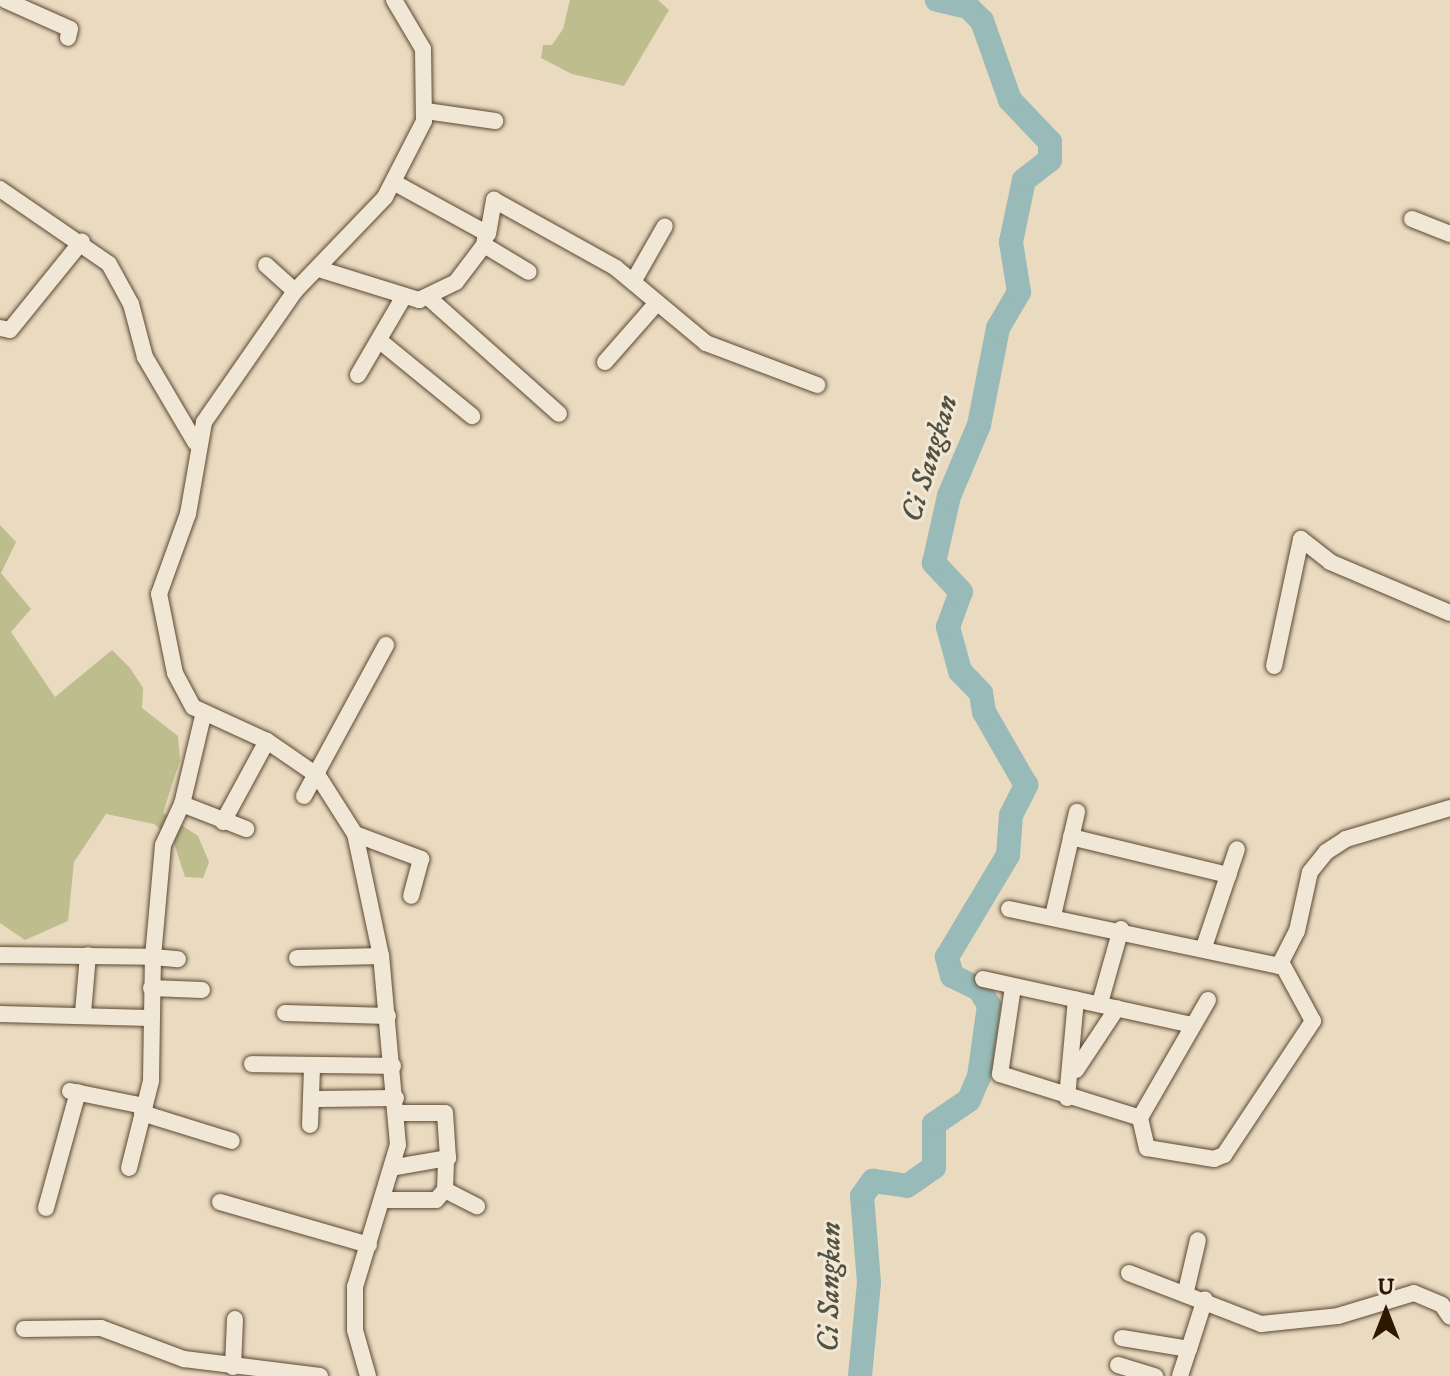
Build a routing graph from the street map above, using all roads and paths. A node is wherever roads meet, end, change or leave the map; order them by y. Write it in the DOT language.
graph roads {
  1 [pos="5,0"];
  2 [pos="394,0"];
  3 [pos="68,38"];
  4 [pos="426,111"];
  5 [pos="495,121"];
  6 [pos="395,183"];
  7 [pos="0,189"];
  8 [pos="1412,219"];
  9 [pos="665,226"];
  10 [pos="1450,234"];
  11 [pos="484,235"];
  12 [pos="82,241"];
  13 [pos="266,265"];
  14 [pos="319,269"];
  15 [pos="529,272"];
  16 [pos="633,282"];
  17 [pos="295,291"];
  18 [pos="403,298"];
  19 [pos="429,298"];
  20 [pos="655,305"];
  21 [pos="2,334"];
  22 [pos="380,341"];
  23 [pos="605,362"];
  24 [pos="358,375"];
  25 [pos="817,385"];
  26 [pos="559,414"];
  27 [pos="472,416"];
  28 [pos="195,442"];
  29 [pos="1450,613"];
  30 [pos="386,645"];
  31 [pos="1274,666"];
  32 [pos="203,716"];
  33 [pos="267,741"];
  34 [pos="318,776"];
  35 [pos="304,796"];
  36 [pos="182,804"];
  37 [pos="1450,808"];
  38 [pos="1077,812"];
  39 [pos="223,822"];
  40 [pos="246,829"];
  41 [pos="355,834"];
  42 [pos="1071,837"];
  43 [pos="1237,849"];
  44 [pos="1228,875"];
  45 [pos="411,896"];
  46 [pos="1009,909"];
  47 [pos="1053,916"];
  48 [pos="1121,929"];
  49 [pos="1204,947"];
  50 [pos="0,955"];
  51 [pos="88,955"];
  52 [pos="381,956"];
  53 [pos="153,957"];
  54 [pos="297,958"];
  55 [pos="178,959"];
  56 [pos="1282,964"];
  57 [pos="983,979"];
  58 [pos="1013,987"];
  59 [pos="151,988"];
  60 [pos="202,990"];
  61 [pos="1076,999"];
  62 [pos="1208,1000"];
  63 [pos="1100,1003"];
  64 [pos="1117,1008"];
  65 [pos="83,1013"];
  66 [pos="285,1013"];
  67 [pos="0,1014"];
  68 [pos="388,1016"];
  69 [pos="149,1018"];
  70 [pos="1192,1025"];
  71 [pos="252,1064"];
  72 [pos="393,1066"];
  73 [pos="312,1069"];
  74 [pos="1075,1071"];
  75 [pos="1067,1098"];
  76 [pos="318,1099"];
  77 [pos="396,1105"];
  78 [pos="143,1110"];
  79 [pos="1140,1118"];
  80 [pos="310,1125"];
  81 [pos="232,1141"];
  82 [pos="446,1161"];
  83 [pos="396,1167"];
  84 [pos="129,1168"];
  85 [pos="445,1190"];
  86 [pos="385,1200"];
  87 [pos="220,1202"];
  88 [pos="477,1206"];
  89 [pos="46,1208"];
  90 [pos="1198,1240"];
  91 [pos="369,1245"];
  92 [pos="1129,1273"];
  93 [pos="1186,1291"];
  94 [pos="1205,1299"];
  95 [pos="1450,1317"];
  96 [pos="235,1319"];
  97 [pos="24,1329"];
  98 [pos="1122,1338"];
  99 [pos="1189,1349"];
  100 [pos="1118,1365"];
  101 [pos="225,1370"];
  102 [pos="320,1376"];
  103 [pos="368,1376"];
  104 [pos="1155,1376"];
  105 [pos="1180,1376"];
  1 -- 3 [label="street"];
  2 -- 4 [label="street"];
  4 -- 5 [label="street"];
  4 -- 6 [label="street"];
  6 -- 11 [label="street"];
  6 -- 14 [label="street"];
  7 -- 12 [label="street"];
  8 -- 10 [label="street"];
  9 -- 16 [label="street"];
  11 -- 15 [label="street"];
  11 -- 16 [label="street"];
  11 -- 19 [label="street"];
  12 -- 21 [label="street"];
  12 -- 28 [label="street"];
  13 -- 17 [label="street"];
  14 -- 17 [label="street"];
  14 -- 18 [label="street"];
  16 -- 20 [label="street"];
  17 -- 28 [label="street"];
  18 -- 19 [label="street"];
  18 -- 22 [label="street"];
  19 -- 26 [label="street"];
  20 -- 23 [label="street"];
  20 -- 25 [label="street"];
  22 -- 24 [label="street"];
  22 -- 27 [label="street"];
  28 -- 32 [label="street"];
  29 -- 31 [label="street"];
  30 -- 34 [label="street"];
  32 -- 33 [label="street"];
  32 -- 36 [label="street"];
  33 -- 34 [label="street"];
  33 -- 39 [label="street"];
  34 -- 35 [label="street"];
  34 -- 41 [label="street"];
  36 -- 39 [label="street"];
  36 -- 53 [label="street"];
  37 -- 56 [label="street"];
  38 -- 42 [label="street"];
  39 -- 40 [label="street"];
  41 -- 45 [label="street"];
  41 -- 52 [label="street"];
  42 -- 44 [label="street"];
  42 -- 47 [label="street"];
  43 -- 44 [label="street"];
  44 -- 49 [label="street"];
  46 -- 47 [label="street"];
  47 -- 48 [label="street"];
  48 -- 49 [label="street"];
  48 -- 63 [label="street"];
  49 -- 56 [label="street"];
  50 -- 51 [label="street"];
  51 -- 53 [label="street"];
  51 -- 65 [label="street"];
  52 -- 54 [label="street"];
  52 -- 68 [label="street"];
  53 -- 55 [label="street"];
  53 -- 59 [label="street"];
  56 -- 79 [label="street"];
  57 -- 58 [label="street"];
  58 -- 61 [label="street"];
  58 -- 75 [label="street"];
  59 -- 60 [label="street"];
  59 -- 69 [label="street"];
  61 -- 63 [label="street"];
  61 -- 74 [label="street"];
  62 -- 70 [label="street"];
  63 -- 64 [label="street"];
  64 -- 70 [label="street"];
  64 -- 74 [label="street"];
  65 -- 67 [label="street"];
  65 -- 69 [label="street"];
  66 -- 68 [label="street"];
  68 -- 72 [label="street"];
  69 -- 78 [label="street"];
  70 -- 79 [label="street"];
  71 -- 73 [label="street"];
  72 -- 73 [label="street"];
  72 -- 77 [label="street"];
  73 -- 80 [label="street"];
  74 -- 75 [label="street"];
  75 -- 79 [label="street"];
  76 -- 77 [label="street"];
  77 -- 82 [label="street"];
  77 -- 83 [label="street"];
  78 -- 81 [label="street"];
  78 -- 84 [label="street"];
  78 -- 89 [label="street"];
  82 -- 83 [label="street"];
  82 -- 85 [label="street"];
  83 -- 86 [label="street"];
  85 -- 86 [label="street"];
  85 -- 88 [label="street"];
  86 -- 91 [label="street"];
  87 -- 91 [label="street"];
  90 -- 93 [label="street"];
  91 -- 103 [label="street"];
  92 -- 93 [label="street"];
  93 -- 94 [label="street"];
  94 -- 95 [label="street"];
  94 -- 99 [label="street"];
  96 -- 101 [label="street"];
  97 -- 101 [label="street"];
  98 -- 99 [label="street"];
  99 -- 105 [label="street"];
  100 -- 104 [label="street"];
  101 -- 102 [label="street"];
}
